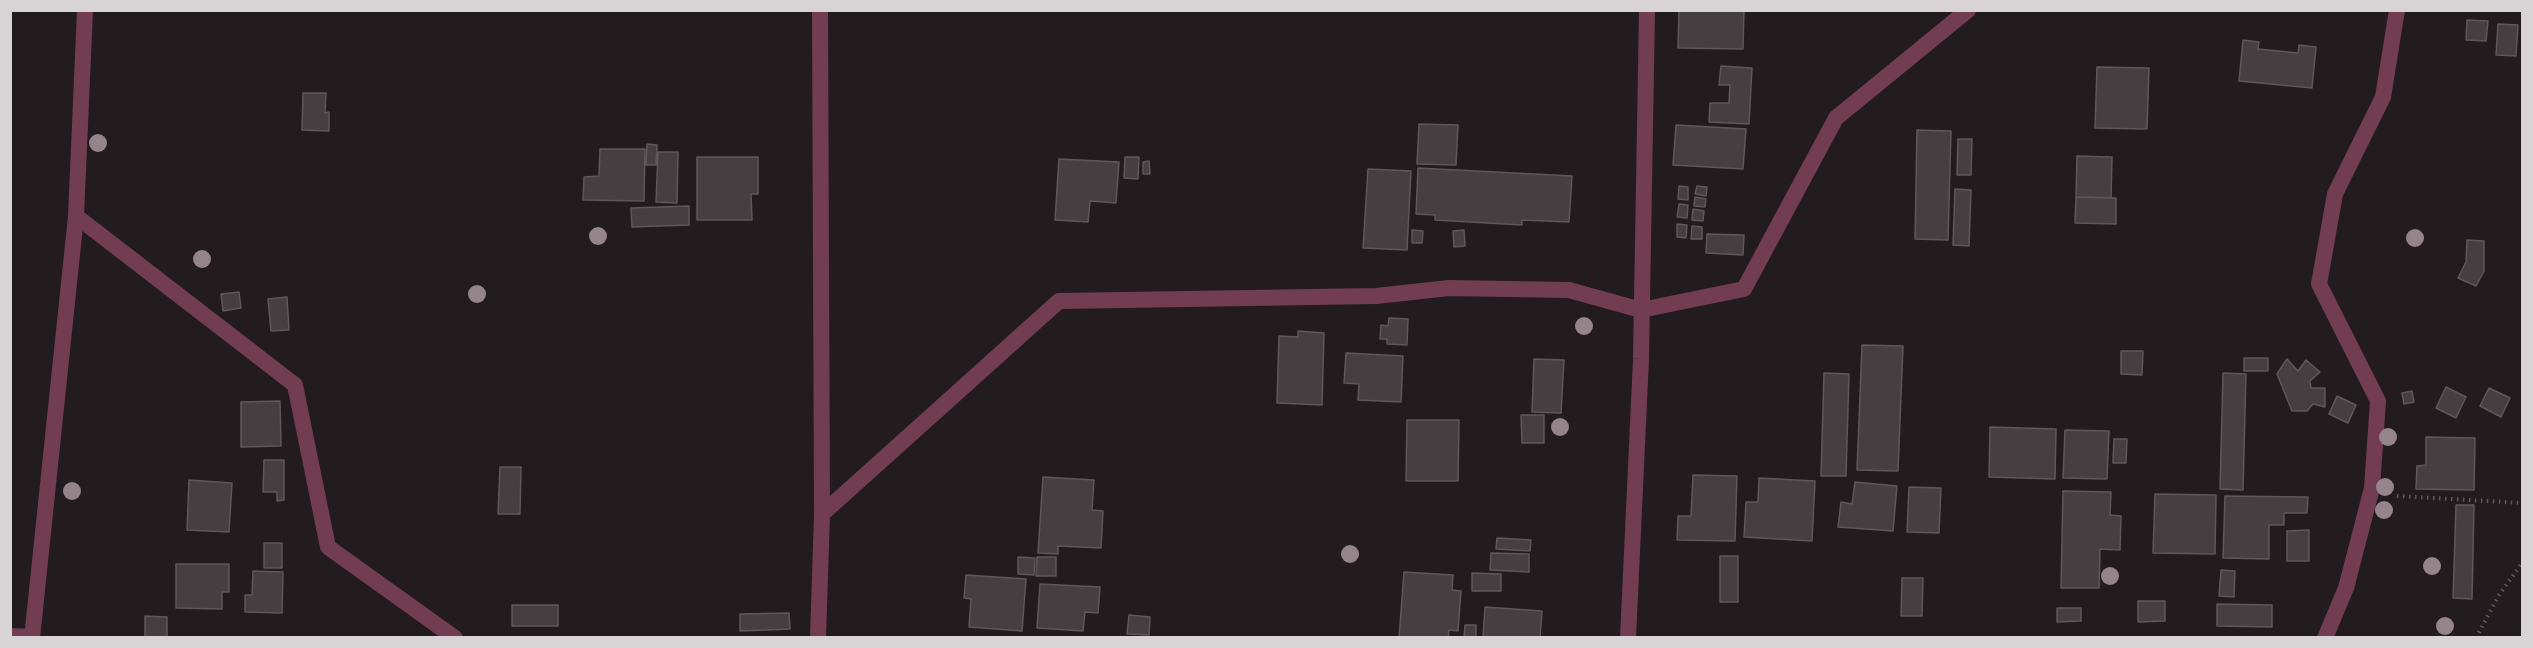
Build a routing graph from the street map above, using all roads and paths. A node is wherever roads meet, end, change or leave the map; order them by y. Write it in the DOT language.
graph roads {
  1 [pos="85,10"];
  2 [pos="820,10"];
  3 [pos="1647,10"];
  4 [pos="1968,10"];
  5 [pos="2397,10"];
  6 [pos="76,216"];
  7 [pos="1641,310"];
  8 [pos="2370,494"];
  9 [pos="2523,503"];
  10 [pos="822,514"];
  11 [pos="2523,563"];
  12 [pos="10,636"];
  13 [pos="33,637"];
  14 [pos="455,638"];
  15 [pos="818,638"];
  16 [pos="1628,638"];
  17 [pos="2325,638"];
  18 [pos="2476,638"];
  1 -- 6 [label="street"];
  2 -- 10 [label="street"];
  3 -- 7 [label="street"];
  4 -- 7 [label="street"];
  5 -- 8 [label="street"];
  6 -- 13 [label="street"];
  6 -- 14 [label="street"];
  7 -- 10 [label="street"];
  7 -- 16 [label="street"];
  8 -- 9 [label="path"];
  8 -- 17 [label="street"];
  10 -- 15 [label="street"];
  11 -- 18 [label="path"];
  12 -- 13 [label="street"];
}
